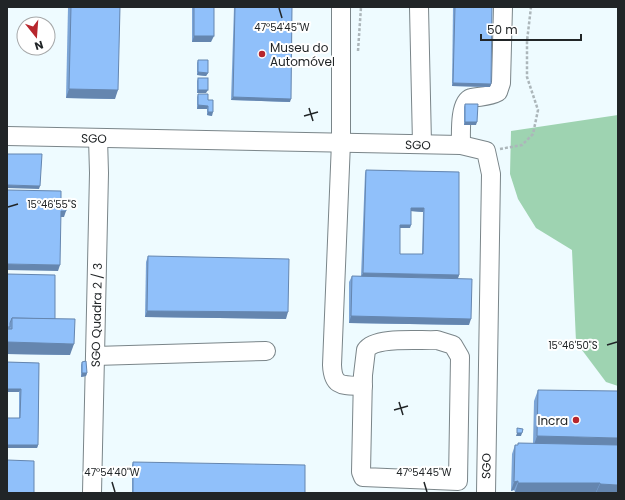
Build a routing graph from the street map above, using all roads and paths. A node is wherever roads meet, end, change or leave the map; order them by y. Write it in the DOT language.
graph roads {
  1 [pos="341,7"];
  2 [pos="361,7"];
  3 [pos="419,7"];
  4 [pos="503,7"];
  5 [pos="531,7"];
  6 [pos="358,53"];
  7 [pos="7,136"];
  8 [pos="98,138"];
  9 [pos="341,142"];
  10 [pos="422,144"];
  11 [pos="461,145"];
  12 [pos="486,151"];
  13 [pos="266,351"];
  14 [pos="95,356"];
  15 [pos="460,378"];
  16 [pos="488,379"];
  17 [pos="363,386"];
  18 [pos="458,481"];
  19 [pos="486,488"];
  20 [pos="92,493"];
  1 -- 9 [label="lane"];
  2 -- 6 [label="path"];
  3 -- 10 [label="lane"];
  4 -- 11 [label="lane"];
  5 -- 12 [label="path"];
  7 -- 8 [label="lane, SGO"];
  8 -- 9 [label="lane, SGO"];
  8 -- 14 [label="lane, SGO Quadra 2 / 3"];
  9 -- 10 [label="lane, SGO"];
  9 -- 17 [label="lane"];
  10 -- 11 [label="lane, SGO"];
  11 -- 12 [label="lane, SGO"];
  12 -- 16 [label="lane, SGO"];
  13 -- 14 [label="lane"];
  14 -- 20 [label="lane, SGO Quadra 2 / 3"];
  15 -- 16 [label="lane"];
  15 -- 17 [label="lane"];
  15 -- 18 [label="lane"];
  16 -- 19 [label="lane, SGO"];
  17 -- 18 [label="lane"];
  18 -- 19 [label="lane"];
}
